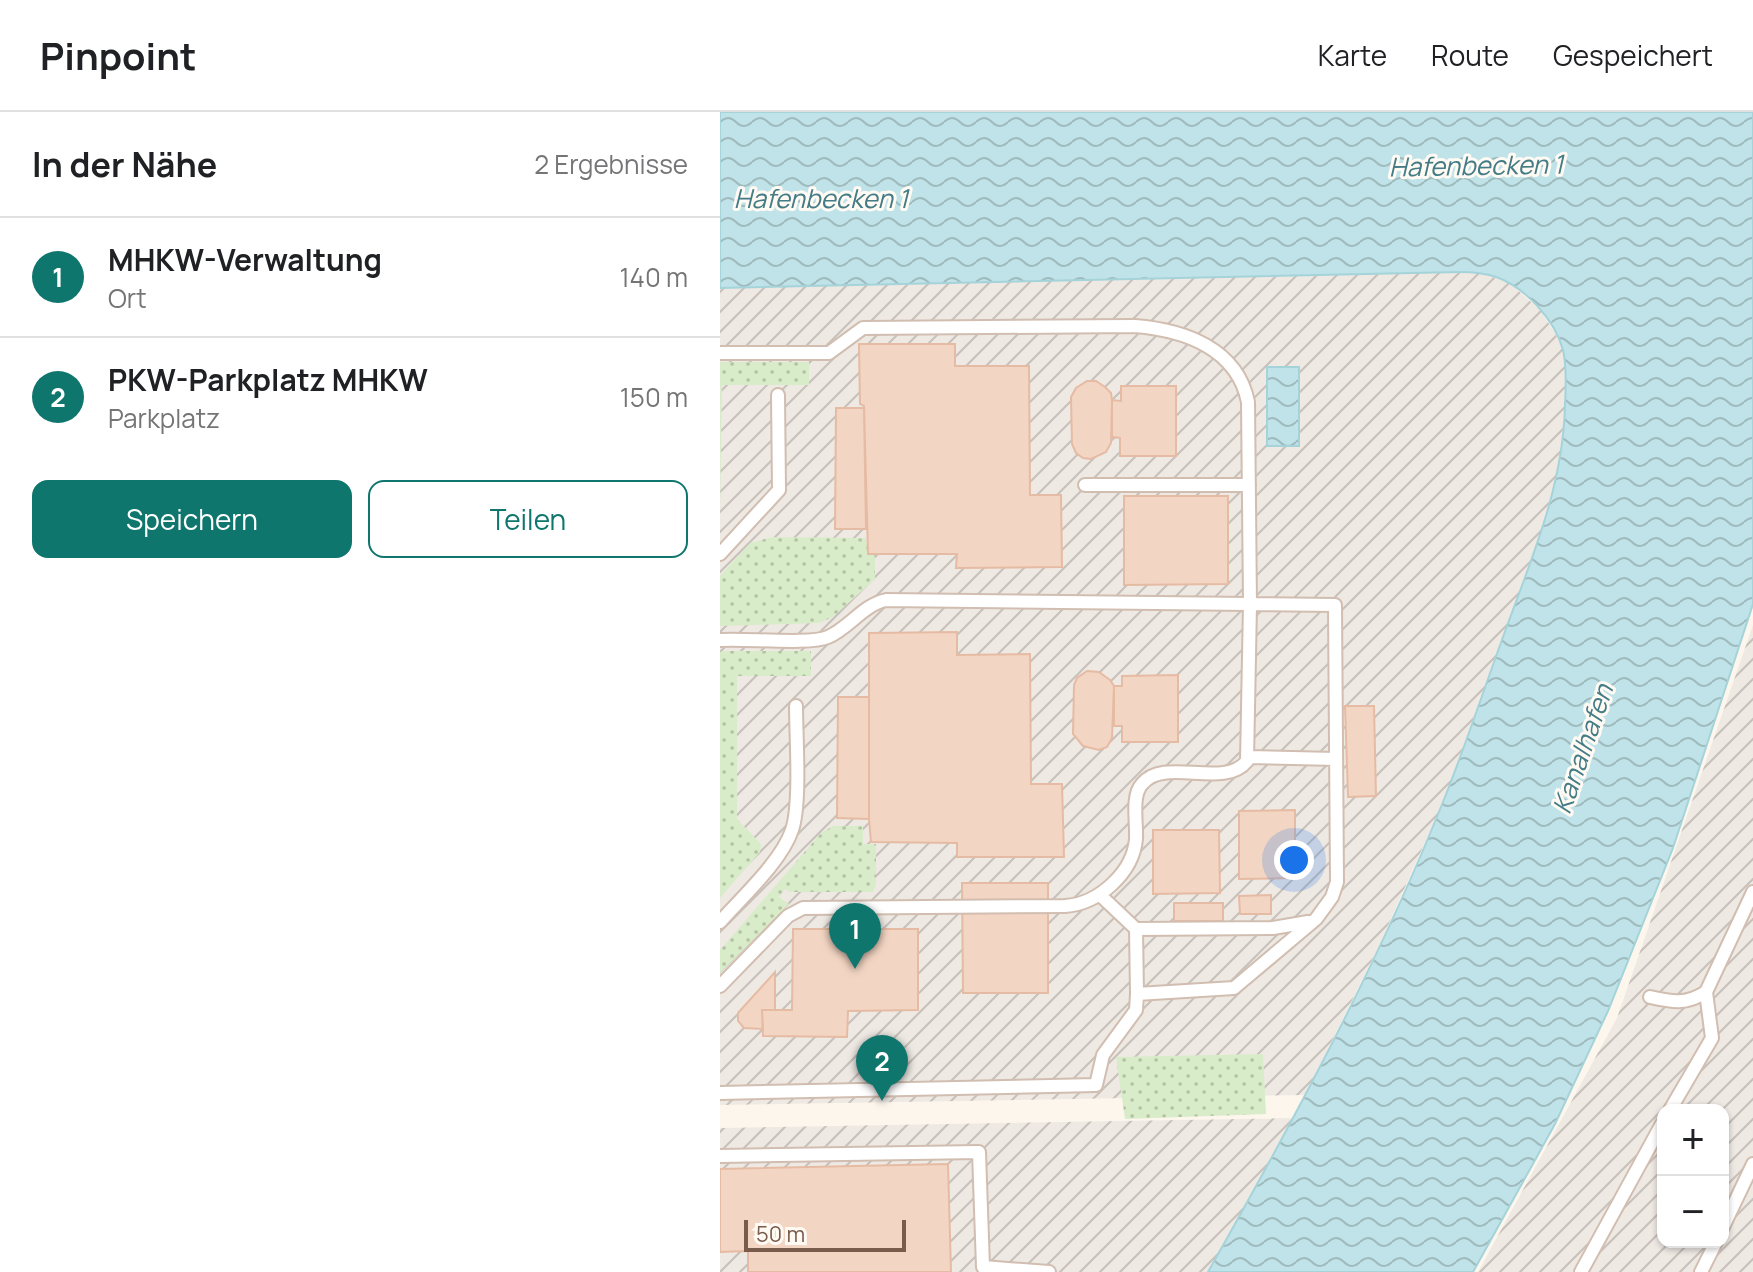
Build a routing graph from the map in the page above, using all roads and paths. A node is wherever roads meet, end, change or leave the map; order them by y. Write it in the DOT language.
graph roads {
  1 [pos="720,353"];
  2 [pos="778,395"];
  3 [pos="1085,485"];
  4 [pos="1249,485"];
  5 [pos="720,554"];
  6 [pos="1250,604"];
  7 [pos="720,640"];
  8 [pos="796,706"];
  9 [pos="1248,757"];
  10 [pos="1336,759"];
  11 [pos="1753,892"];
  12 [pos="1100,895"];
  13 [pos="1316,919"];
  14 [pos="720,922"];
  15 [pos="1136,929"];
  16 [pos="720,986"];
  17 [pos="1706,992"];
  18 [pos="1137,994"];
  19 [pos="1650,997"];
  20 [pos="720,1093"];
  21 [pos="1674,1104"];
  22 [pos="1657,1133"];
  23 [pos="720,1156"];
  24 [pos="1753,1164"];
  25 [pos="1729,1214"];
  26 [pos="1713,1248"];
  27 [pos="1049,1272"];
  28 [pos="1581,1272"];
  29 [pos="1701,1272"];
  1 -- 4 [label="lane"];
  2 -- 5 [label="lane"];
  3 -- 4 [label="lane"];
  4 -- 6 [label="lane"];
  6 -- 7 [label="lane"];
  6 -- 9 [label="lane"];
  6 -- 10 [label="lane"];
  8 -- 14 [label="lane"];
  9 -- 10 [label="lane"];
  9 -- 12 [label="lane"];
  10 -- 13 [label="lane"];
  11 -- 17 [label="lane"];
  12 -- 15 [label="lane"];
  12 -- 16 [label="lane"];
  13 -- 15 [label="lane"];
  13 -- 18 [label="lane"];
  15 -- 18 [label="lane"];
  17 -- 19 [label="lane"];
  17 -- 21 [label="lane"];
  18 -- 20 [label="lane"];
  22 -- 28 [label="lane"];
  23 -- 27 [label="lane"];
  24 -- 25 [label="lane"];
  26 -- 29 [label="lane"];
}
